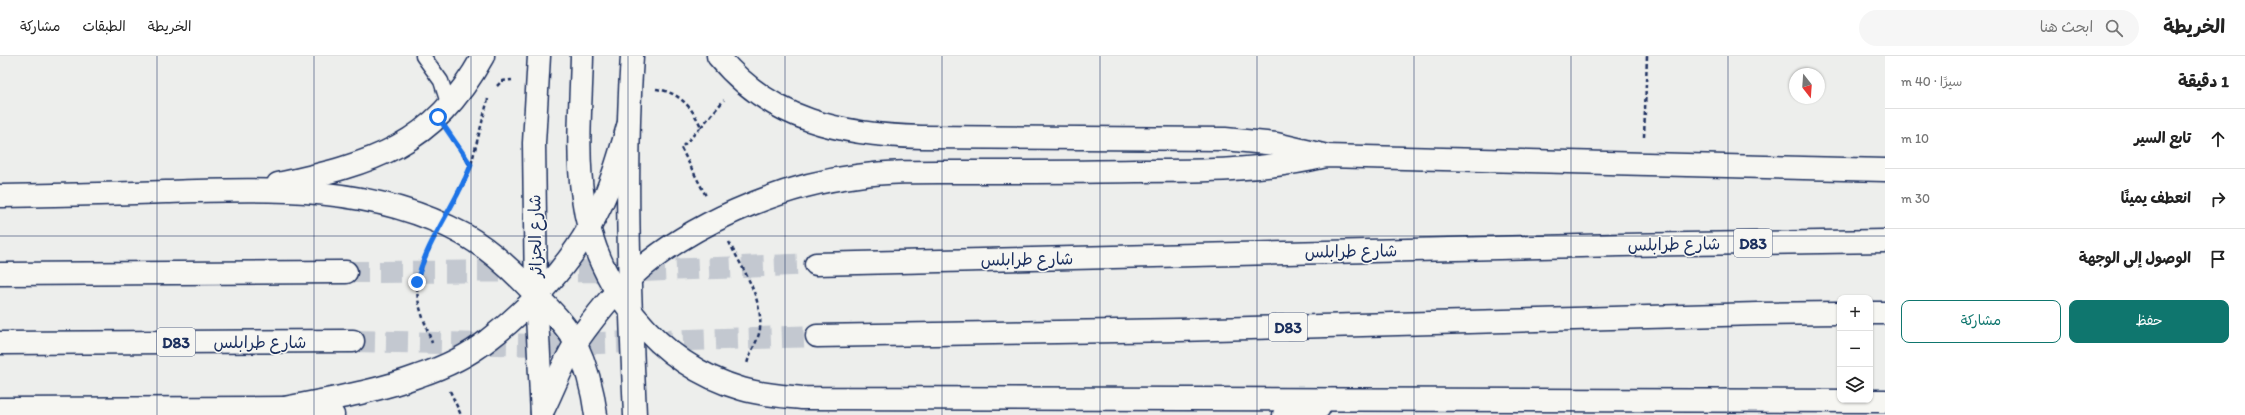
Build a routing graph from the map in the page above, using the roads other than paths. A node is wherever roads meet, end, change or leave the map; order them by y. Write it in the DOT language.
graph roads {
  1 [pos="423,56"];
  2 [pos="483,56"];
  3 [pos="539,56"];
  4 [pos="582,56"];
  5 [pos="632,56"];
  6 [pos="718,56"];
  7 [pos="443,111"];
  8 [pos="628,126"];
  9 [pos="1326,156"];
  10 [pos="1885,170"];
  11 [pos="257,189"];
  12 [pos="0,196"];
  13 [pos="589,228"];
  14 [pos="1885,241"];
  15 [pos="816,264"];
  16 [pos="346,272"];
  17 [pos="0,274"];
  18 [pos="623,285"];
  19 [pos="536,296"];
  20 [pos="630,313"];
  21 [pos="1837,313"];
  22 [pos="1873,313"];
  23 [pos="1885,313"];
  24 [pos="817,336"];
  25 [pos="353,341"];
  26 [pos="0,343"];
  27 [pos="576,343"];
  28 [pos="1366,398"];
  29 [pos="1885,401"];
  30 [pos="285,408"];
  31 [pos="0,409"];
  32 [pos="542,413"];
  33 [pos="333,415"];
  34 [pos="596,415"];
  35 [pos="635,415"];
  36 [pos="1284,415"];
  1 -- 7 [label="lane"];
  2 -- 7 [label="main road"];
  3 -- 19 [label="main road, شارع الجزائر"];
  4 -- 13 [label="main road"];
  5 -- 8 [label="main road"];
  6 -- 9 [label="main road"];
  7 -- 11 [label="main road"];
  8 -- 13 [label="main road"];
  8 -- 18 [label="main road"];
  9 -- 10 [label="main road"];
  9 -- 18 [label="main road"];
  11 -- 12 [label="main road"];
  11 -- 19 [label="main road"];
  13 -- 18 [label="main road"];
  13 -- 19 [label="main road"];
  14 -- 15 [label="main road, شارع طرابلس / D83"];
  16 -- 17 [label="main road"];
  18 -- 20 [label="main road"];
  18 -- 27 [label="main road"];
  19 -- 27 [label="main road"];
  19 -- 30 [label="main road"];
  19 -- 32 [label="main road, شارع الجزائر"];
  20 -- 28 [label="main road"];
  20 -- 35 [label="main road"];
  21 -- 24 [label="main road, D83"];
  22 -- 23 [label="main road"];
  25 -- 26 [label="main road, شارع طرابلس / D83"];
  27 -- 32 [label="main road"];
  27 -- 34 [label="main road"];
  28 -- 29 [label="main road"];
  28 -- 36 [label="main road"];
  30 -- 31 [label="main road"];
  30 -- 33 [label="main road"];
}
